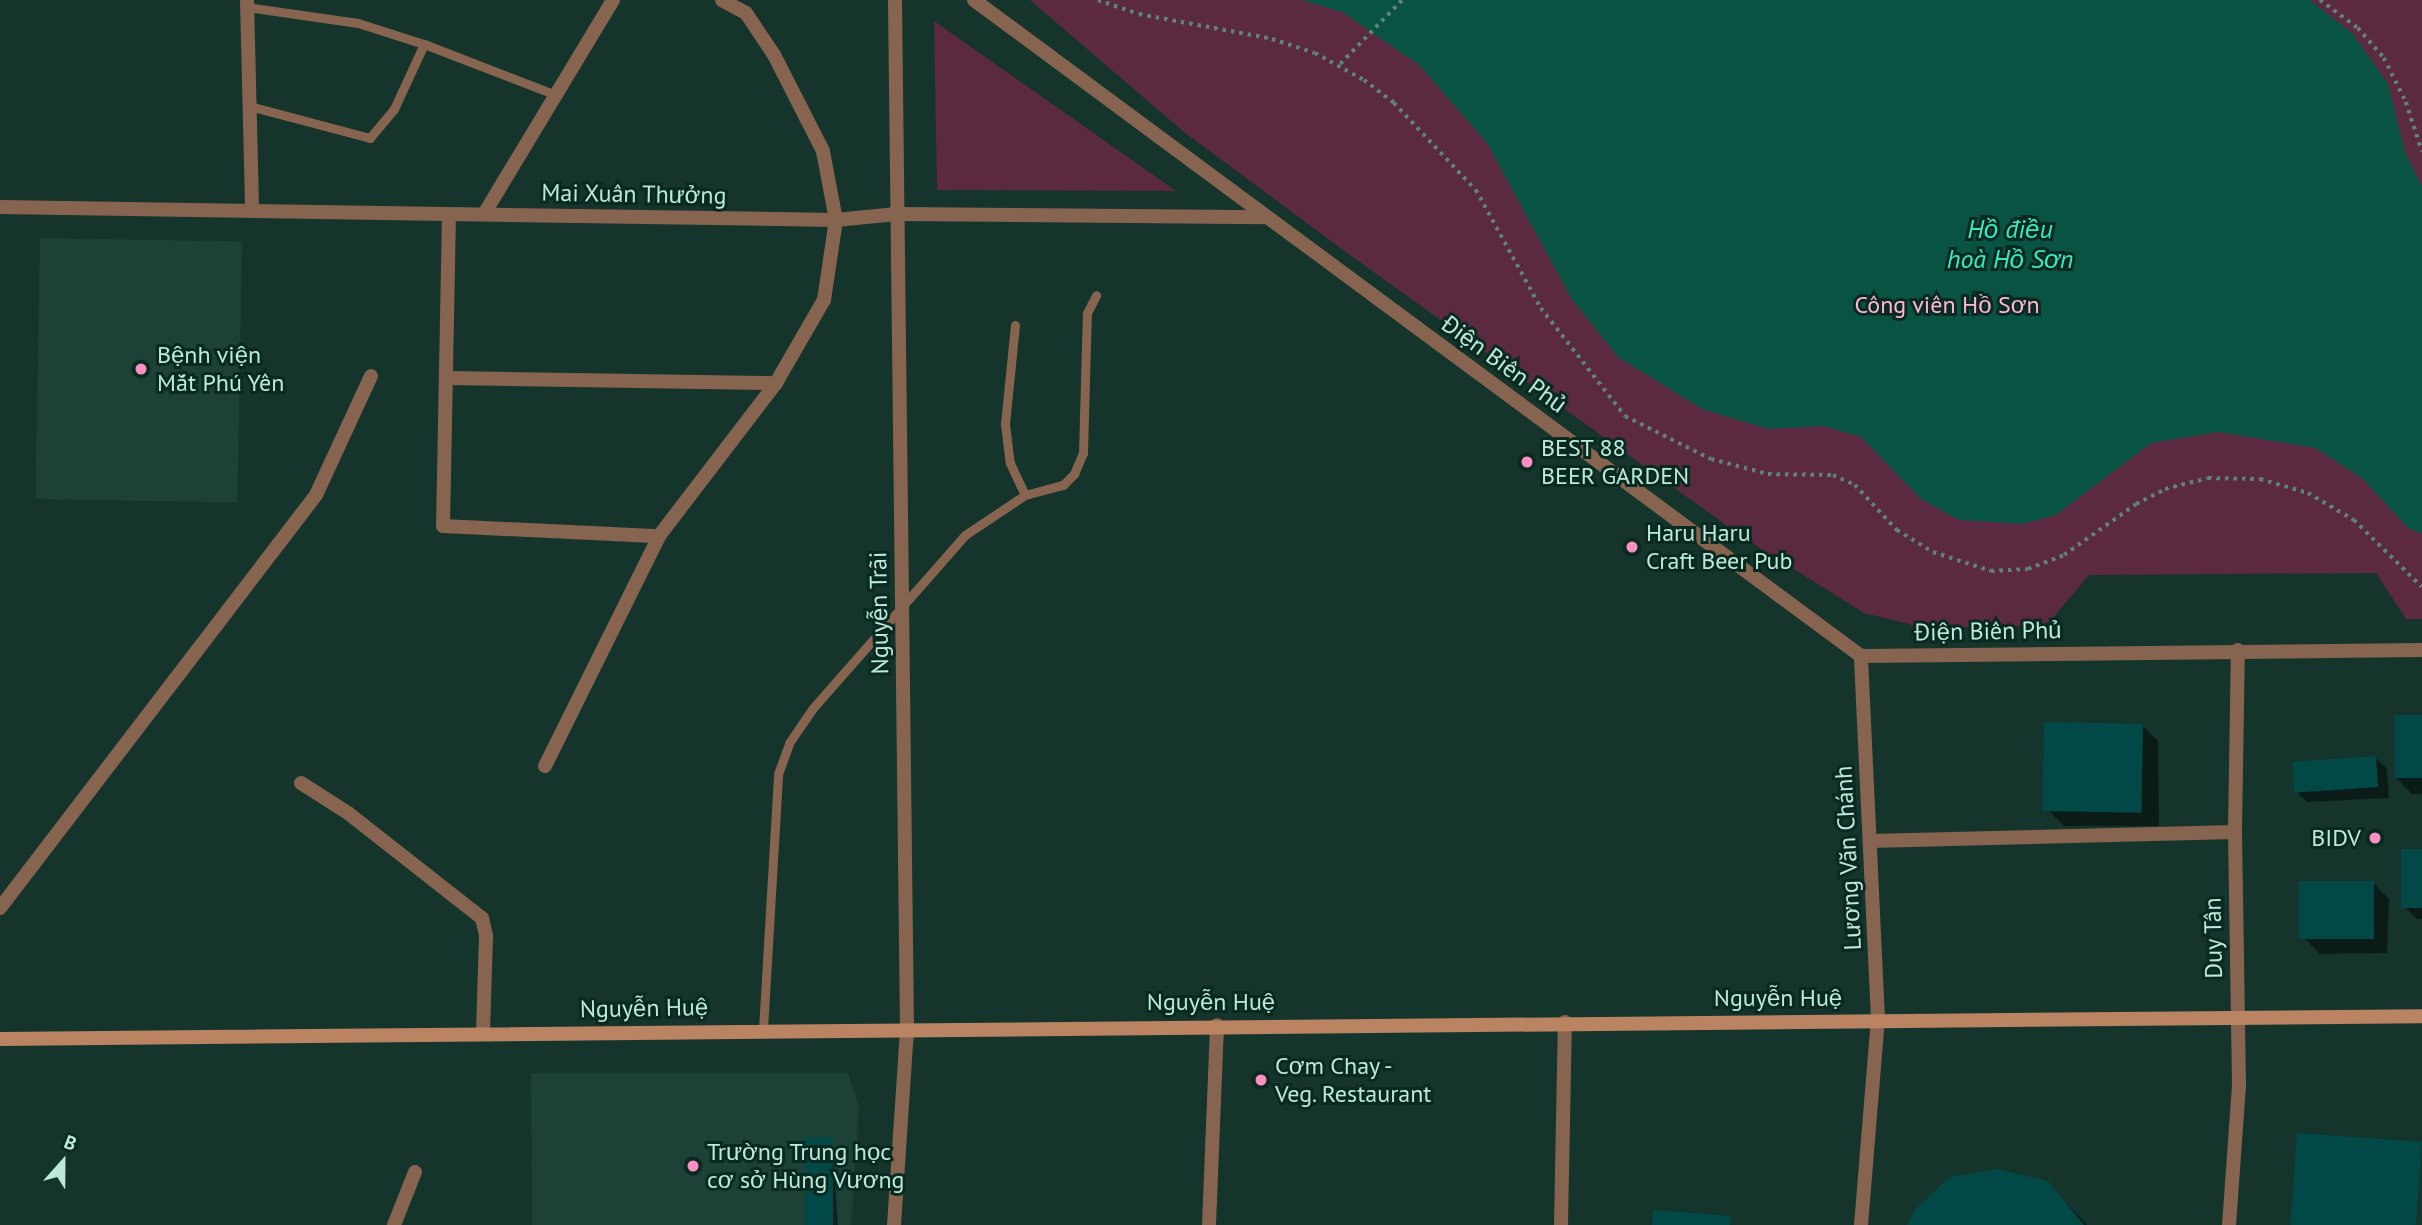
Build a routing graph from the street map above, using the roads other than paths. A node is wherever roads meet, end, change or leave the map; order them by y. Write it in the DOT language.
graph roads {
  1 [pos="613,0"];
  2 [pos="722,0"];
  3 [pos="895,0"];
  4 [pos="974,0"];
  5 [pos="247,4"];
  6 [pos="424,44"];
  7 [pos="556,95"];
  8 [pos="250,106"];
  9 [pos="0,206"];
  10 [pos="252,211"];
  11 [pos="449,214"];
  12 [pos="897,214"];
  13 [pos="484,215"];
  14 [pos="1267,216"];
  15 [pos="836,220"];
  16 [pos="1096,295"];
  17 [pos="1015,325"];
  18 [pos="371,376"];
  19 [pos="446,378"];
  20 [pos="776,383"];
  21 [pos="1025,495"];
  22 [pos="659,536"];
  23 [pos="901,608"];
  24 [pos="2238,650"];
  25 [pos="2422,650"];
  26 [pos="1861,656"];
  27 [pos="545,766"];
  28 [pos="301,783"];
  29 [pos="2235,832"];
  30 [pos="1870,841"];
  31 [pos="0,908"];
  32 [pos="2237,1016"];
  33 [pos="2422,1016"];
  34 [pos="1878,1020"];
  35 [pos="1565,1022"];
  36 [pos="1217,1025"];
  37 [pos="907,1027"];
  38 [pos="763,1029"];
  39 [pos="483,1034"];
  40 [pos="0,1039"];
  41 [pos="415,1171"];
  42 [pos="394,1225"];
  43 [pos="894,1225"];
  44 [pos="1209,1225"];
  45 [pos="1562,1225"];
  46 [pos="1861,1225"];
  47 [pos="2229,1225"];
  1 -- 7 [label="street"];
  2 -- 15 [label="street"];
  3 -- 12 [label="street, Nguyễn Trãi"];
  4 -- 14 [label="street, Điện Biên Phủ"];
  5 -- 6 [label="lane"];
  5 -- 8 [label="street"];
  6 -- 7 [label="lane"];
  6 -- 8 [label="lane"];
  7 -- 13 [label="street"];
  8 -- 10 [label="street"];
  9 -- 10 [label="street, Mai Xuân Thưởng"];
  10 -- 11 [label="street, Mai Xuân Thưởng"];
  11 -- 13 [label="street, Mai Xuân Thưởng"];
  11 -- 19 [label="street"];
  12 -- 14 [label="street, Mai Xuân Thưởng"];
  12 -- 15 [label="street, Mai Xuân Thưởng"];
  12 -- 23 [label="street, Nguyễn Trãi"];
  13 -- 15 [label="street, Mai Xuân Thưởng"];
  14 -- 26 [label="street, Điện Biên Phủ"];
  15 -- 20 [label="street"];
  16 -- 21 [label="lane"];
  17 -- 21 [label="lane"];
  18 -- 31 [label="street"];
  19 -- 20 [label="street"];
  19 -- 22 [label="street"];
  20 -- 22 [label="street"];
  21 -- 23 [label="lane"];
  22 -- 27 [label="street"];
  23 -- 37 [label="street, Nguyễn Trãi"];
  23 -- 38 [label="lane"];
  24 -- 25 [label="street, Điện Biên Phủ"];
  24 -- 26 [label="street, Điện Biên Phủ"];
  24 -- 29 [label="street, Duy Tân"];
  26 -- 30 [label="street, Lương Văn Chánh"];
  28 -- 39 [label="street"];
  29 -- 30 [label="street"];
  29 -- 32 [label="street, Duy Tân"];
  30 -- 34 [label="street, Lương Văn Chánh"];
  32 -- 33 [label="main road, Nguyễn Huệ"];
  32 -- 34 [label="main road, Nguyễn Huệ"];
  32 -- 47 [label="street, Duy Tân"];
  34 -- 35 [label="main road, Nguyễn Huệ"];
  34 -- 46 [label="street, Lương Văn Chánh"];
  35 -- 36 [label="main road, Nguyễn Huệ"];
  35 -- 45 [label="street"];
  36 -- 37 [label="main road, Nguyễn Huệ"];
  36 -- 44 [label="street"];
  37 -- 38 [label="main road, Nguyễn Huệ"];
  37 -- 43 [label="street, Nguyễn Trãi"];
  38 -- 39 [label="main road, Nguyễn Huệ"];
  39 -- 40 [label="main road, Nguyễn Huệ"];
  41 -- 42 [label="street"];
}
